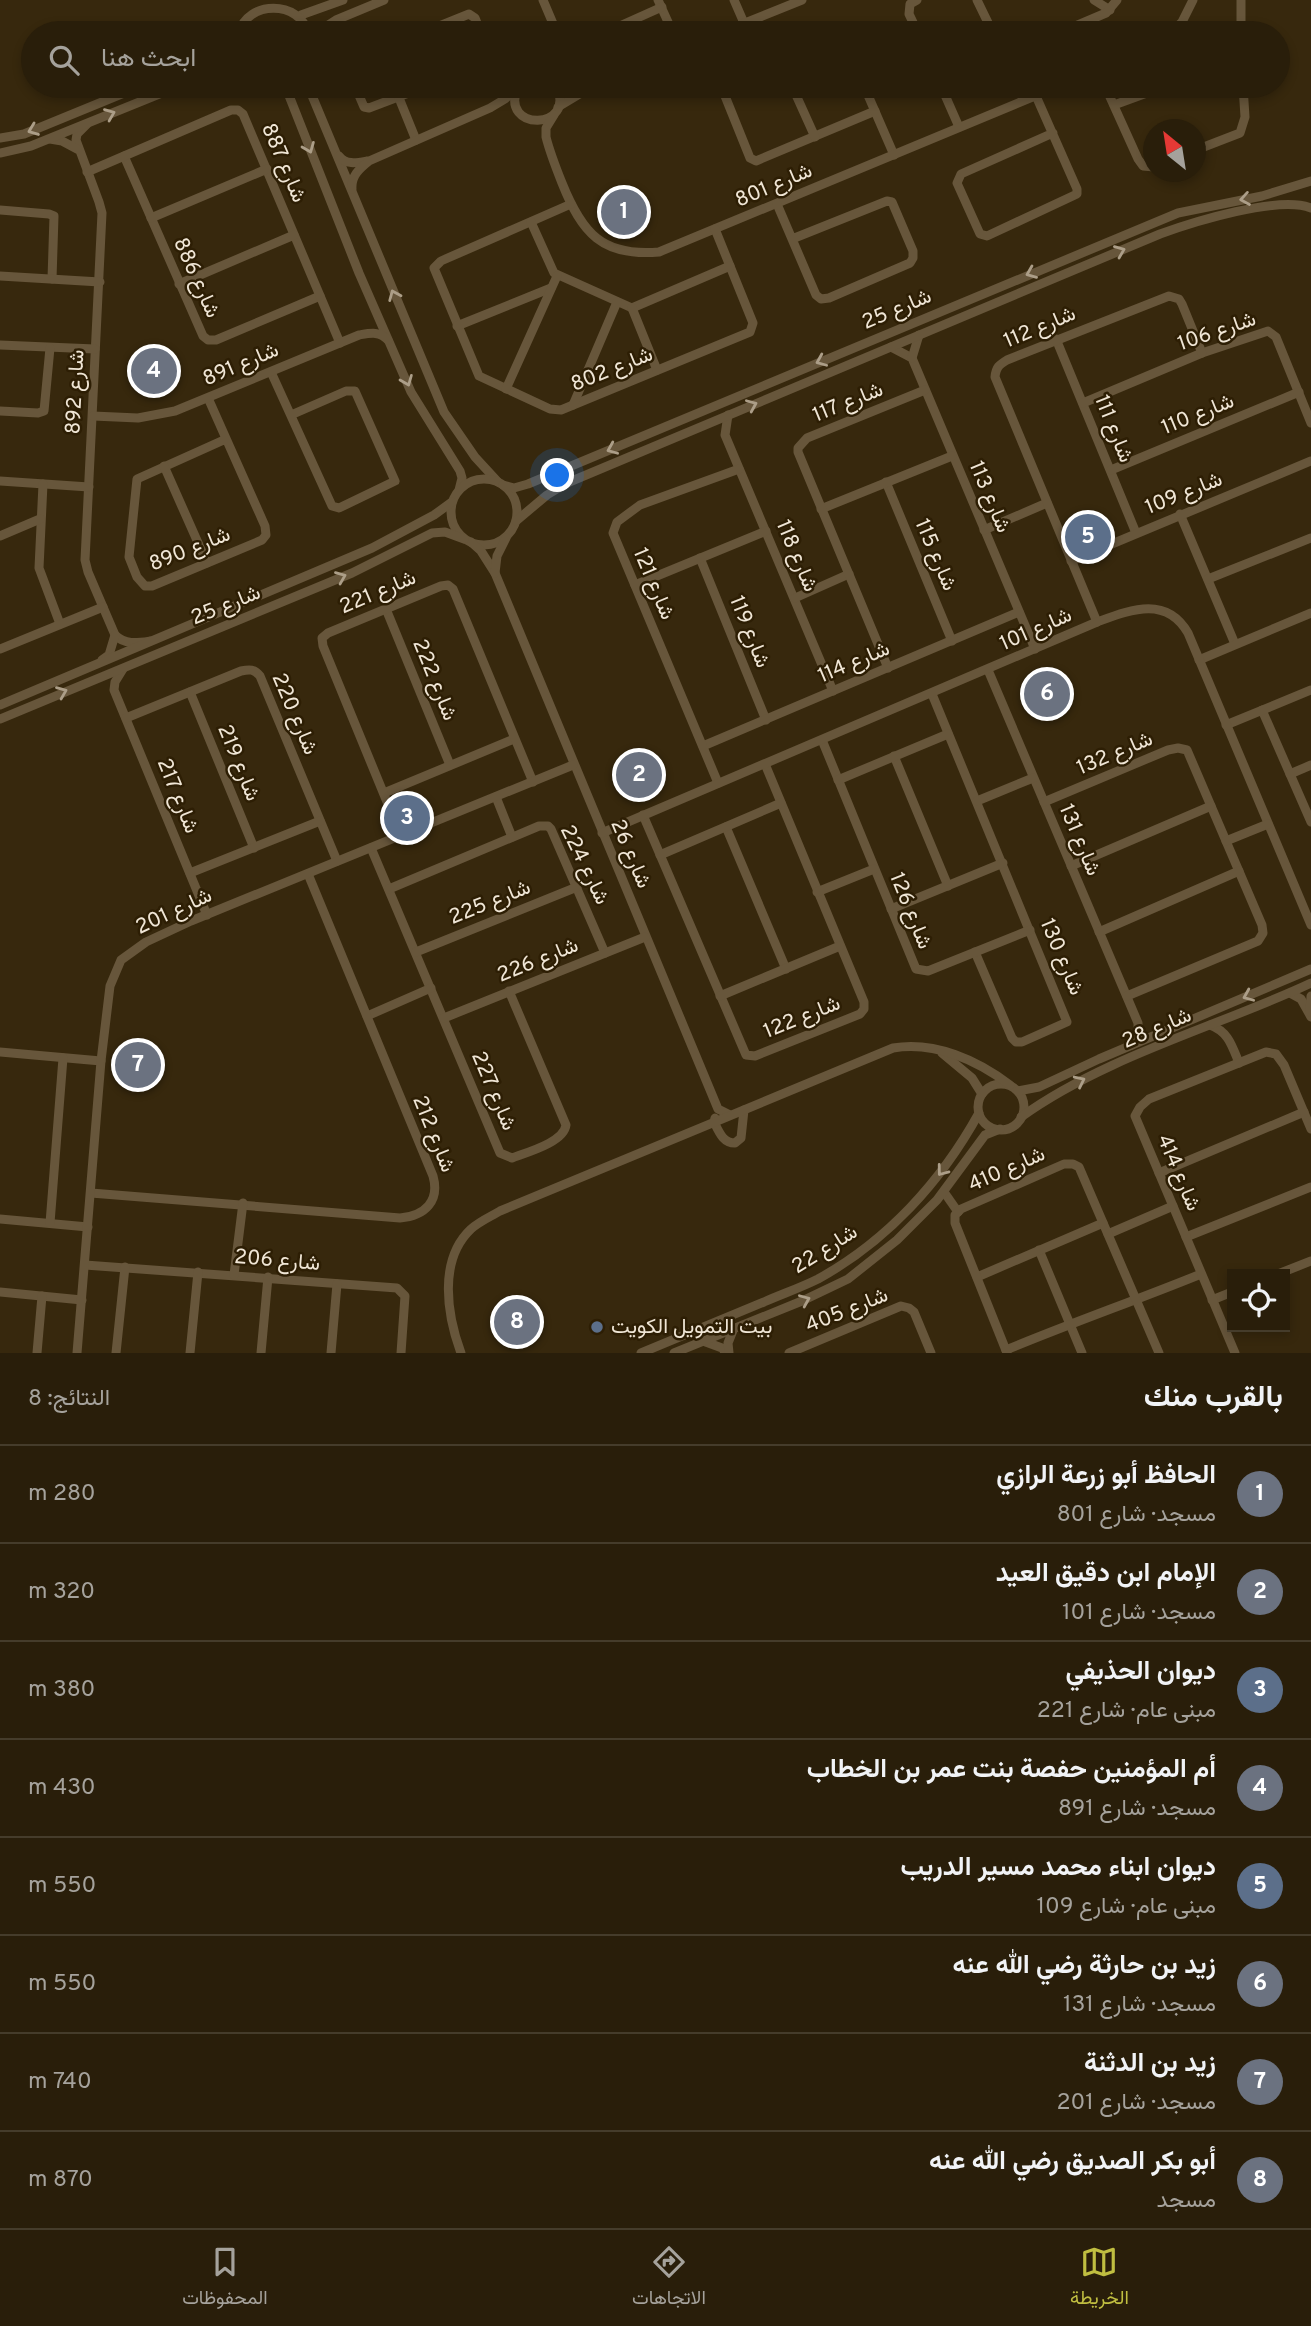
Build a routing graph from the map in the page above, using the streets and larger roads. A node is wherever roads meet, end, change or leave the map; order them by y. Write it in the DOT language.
graph roads {
  1 [pos="247,0"];
  2 [pos="343,0"];
  3 [pos="383,0"];
  4 [pos="543,0"];
  5 [pos="734,0"];
  6 [pos="802,0"];
  7 [pos="917,0"];
  8 [pos="977,0"];
  9 [pos="1094,0"];
  10 [pos="1117,0"];
  11 [pos="1193,0"];
  12 [pos="1241,0"];
  13 [pos="284,2"];
  14 [pos="660,4"];
  15 [pos="1110,10"];
  16 [pos="249,11"];
  17 [pos="301,15"];
  18 [pos="242,21"];
  19 [pos="303,21"];
  20 [pos="334,21"];
  21 [pos="452,21"];
  22 [pos="476,21"];
  23 [pos="552,21"];
  24 [pos="627,21"];
  25 [pos="668,21"];
  26 [pos="743,21"];
  27 [pos="749,21"];
  28 [pos="913,21"];
  29 [pos="987,21"];
  30 [pos="1086,21"];
  31 [pos="1182,21"];
  32 [pos="1241,21"];
  33 [pos="112,98"];
  34 [pos="150,98"];
  35 [pos="290,98"];
  36 [pos="313,98"];
  37 [pos="362,98"];
  38 [pos="399,98"];
  39 [pos="506,98"];
  40 [pos="516,98"];
  41 [pos="559,98"];
  42 [pos="575,98"];
  43 [pos="726,98"];
  44 [pos="797,98"];
  45 [pos="869,98"];
  46 [pos="946,98"];
  47 [pos="1031,98"];
  48 [pos="1037,98"];
  49 [pos="1111,98"];
  50 [pos="1133,98"];
  51 [pos="1244,98"];
  52 [pos="1114,105"];
  53 [pos="489,108"];
  54 [pos="556,111"];
  55 [pos="875,111"];
  56 [pos="523,116"];
  57 [pos="87,124"];
  58 [pos="959,127"];
  59 [pos="1053,133"];
  60 [pos="815,137"];
  61 [pos="0,138"];
  62 [pos="50,139"];
  63 [pos="416,140"];
  64 [pos="1206,146"];
  65 [pos="549,148"];
  66 [pos="78,149"];
  67 [pos="334,150"];
  68 [pos="0,153"];
  69 [pos="894,155"];
  70 [pos="124,156"];
  71 [pos="369,161"];
  72 [pos="1143,166"];
  73 [pos="267,169"];
  74 [pos="87,172"];
  75 [pos="1311,181"];
  76 [pos="353,197"];
  77 [pos="571,204"];
  78 [pos="777,204"];
  79 [pos="1311,208"];
  80 [pos="0,210"];
  81 [pos="151,218"];
  82 [pos="531,222"];
  83 [pos="715,229"];
  84 [pos="294,235"];
  85 [pos="792,239"];
  86 [pos="730,266"];
  87 [pos="0,276"];
  88 [pos="557,276"];
  89 [pos="52,279"];
  90 [pos="100,282"];
  91 [pos="179,284"];
  92 [pos="551,288"];
  93 [pos="320,296"];
  94 [pos="972,297"];
  95 [pos="617,302"];
  96 [pos="632,308"];
  97 [pos="976,310"];
  98 [pos="376,311"];
  99 [pos="457,326"];
  100 [pos="359,335"];
  101 [pos="919,335"];
  102 [pos="1056,339"];
  103 [pos="340,343"];
  104 [pos="391,343"];
  105 [pos="0,345"];
  106 [pos="891,347"];
  107 [pos="50,348"];
  108 [pos="95,349"];
  109 [pos="1202,353"];
  110 [pos="912,358"];
  111 [pos="657,370"];
  112 [pos="271,372"];
  113 [pos="506,389"];
  114 [pos="925,390"];
  115 [pos="1298,392"];
  116 [pos="208,398"];
  117 [pos="1083,403"];
  118 [pos="573,405"];
  119 [pos="0,411"];
  120 [pos="291,415"];
  121 [pos="728,415"];
  122 [pos="93,416"];
  123 [pos="1311,423"];
  124 [pos="703,425"];
  125 [pos="725,435"];
  126 [pos="226,439"];
  127 [pos="952,456"];
  128 [pos="1311,461"];
  129 [pos="164,466"];
  130 [pos="739,469"];
  131 [pos="1111,470"];
  132 [pos="0,481"];
  133 [pos="886,482"];
  134 [pos="500,483"];
  135 [pos="43,484"];
  136 [pos="89,487"];
  137 [pos="459,490"];
  138 [pos="452,502"];
  139 [pos="1047,502"];
  140 [pos="821,509"];
  141 [pos="1180,514"];
  142 [pos="40,519"];
  143 [pos="516,521"];
  144 [pos="984,530"];
  145 [pos="766,531"];
  146 [pos="1136,533"];
  147 [pos="508,535"];
  148 [pos="0,536"];
  149 [pos="1311,538"];
  150 [pos="467,541"];
  151 [pos="700,558"];
  152 [pos="1071,561"];
  153 [pos="207,563"];
  154 [pos="323,569"];
  155 [pos="495,573"];
  156 [pos="849,574"];
  157 [pos="1208,579"];
  158 [pos="635,585"];
  159 [pos="795,598"];
  160 [pos="103,607"];
  161 [pos="386,609"];
  162 [pos="262,610"];
  163 [pos="1019,612"];
  164 [pos="1311,613"];
  165 [pos="1097,622"];
  166 [pos="60,624"];
  167 [pos="115,635"];
  168 [pos="153,640"];
  169 [pos="952,641"];
  170 [pos="1235,644"];
  171 [pos="0,649"];
  172 [pos="1035,649"];
  173 [pos="1199,660"];
  174 [pos="96,666"];
  175 [pos="124,668"];
  176 [pos="888,668"];
  177 [pos="988,670"];
  178 [pos="92,681"];
  179 [pos="114,690"];
  180 [pos="1311,690"];
  181 [pos="834,691"];
  182 [pos="190,692"];
  183 [pos="932,694"];
  184 [pos="0,705"];
  185 [pos="1262,710"];
  186 [pos="126,718"];
  187 [pos="0,719"];
  188 [pos="766,720"];
  189 [pos="1226,725"];
  190 [pos="948,734"];
  191 [pos="514,739"];
  192 [pos="822,740"];
  193 [pos="703,746"];
  194 [pos="894,756"];
  195 [pos="765,764"];
  196 [pos="450,765"];
  197 [pos="573,765"];
  198 [pos="1311,765"];
  199 [pos="1290,774"];
  200 [pos="1033,778"];
  201 [pos="838,779"];
  202 [pos="533,782"];
  203 [pos="718,783"];
  204 [pos="384,793"];
  205 [pos="496,797"];
  206 [pos="978,801"];
  207 [pos="1044,802"];
  208 [pos="781,803"];
  209 [pos="1211,806"];
  210 [pos="643,815"];
  211 [pos="320,821"];
  212 [pos="1311,822"];
  213 [pos="1268,824"];
  214 [pos="726,827"];
  215 [pos="602,833"];
  216 [pos="401,836"];
  217 [pos="512,837"];
  218 [pos="1226,841"];
  219 [pos="254,848"];
  220 [pos="371,848"];
  221 [pos="660,855"];
  222 [pos="337,862"];
  223 [pos="1003,863"];
  224 [pos="1072,866"];
  225 [pos="874,869"];
  226 [pos="1239,871"];
  227 [pos="190,873"];
  228 [pos="308,874"];
  229 [pos="948,886"];
  230 [pos="577,887"];
  231 [pos="389,889"];
  232 [pos="817,892"];
  233 [pos="891,909"];
  234 [pos="207,915"];
  235 [pos="1310,920"];
  236 [pos="1030,930"];
  237 [pos="1100,932"];
  238 [pos="645,937"];
  239 [pos="840,946"];
  240 [pos="416,952"];
  241 [pos="975,952"];
  242 [pos="605,953"];
  243 [pos="786,969"];
  244 [pos="1311,970"];
  245 [pos="1311,983"];
  246 [pos="431,988"];
  247 [pos="509,991"];
  248 [pos="1290,993"];
  249 [pos="720,996"];
  250 [pos="1127,996"];
  251 [pos="1311,996"];
  252 [pos="1238,1014"];
  253 [pos="1310,1015"];
  254 [pos="367,1016"];
  255 [pos="444,1018"];
  256 [pos="1139,1023"];
  257 [pos="1210,1025"];
  258 [pos="1162,1033"];
  259 [pos="1229,1037"];
  260 [pos="1132,1045"];
  261 [pos="935,1048"];
  262 [pos="0,1052"];
  263 [pos="62,1058"];
  264 [pos="101,1061"];
  265 [pos="1239,1063"];
  266 [pos="1014,1088"];
  267 [pos="982,1094"];
  268 [pos="718,1109"];
  269 [pos="744,1110"];
  270 [pos="1304,1112"];
  271 [pos="979,1113"];
  272 [pos="730,1115"];
  273 [pos="1021,1117"];
  274 [pos="714,1122"];
  275 [pos="1000,1129"];
  276 [pos="1311,1129"];
  277 [pos="1159,1172"];
  278 [pos="1311,1187"];
  279 [pos="944,1192"];
  280 [pos="90,1193"];
  281 [pos="243,1203"];
  282 [pos="1173,1206"];
  283 [pos="958,1212"];
  284 [pos="0,1219"];
  285 [pos="50,1223"];
  286 [pos="1103,1223"];
  287 [pos="88,1227"];
  288 [pos="1108,1234"];
  289 [pos="1186,1237"];
  290 [pos="1039,1250"];
  291 [pos="1311,1261"];
  292 [pos="85,1265"];
  293 [pos="125,1267"];
  294 [pos="1290,1269"];
  295 [pos="198,1272"];
  296 [pos="1201,1274"];
  297 [pos="234,1275"];
  298 [pos="268,1277"];
  299 [pos="977,1278"];
  300 [pos="337,1284"];
  301 [pos="0,1292"];
  302 [pos="1227,1294"];
  303 [pos="42,1296"];
  304 [pos="82,1300"];
  305 [pos="1136,1300"];
  306 [pos="1212,1300"];
  307 [pos="1069,1323"];
  308 [pos="734,1328"];
  309 [pos="703,1341"];
  310 [pos="1007,1351"];
  311 [pos="37,1353"];
  312 [pos="77,1353"];
  313 [pos="116,1353"];
  314 [pos="190,1353"];
  315 [pos="261,1353"];
  316 [pos="331,1353"];
  317 [pos="401,1353"];
  318 [pos="461,1353"];
  319 [pos="641,1353"];
  320 [pos="674,1353"];
  321 [pos="728,1353"];
  322 [pos="789,1353"];
  323 [pos="931,1353"];
  324 [pos="1082,1353"];
  325 [pos="1160,1353"];
  326 [pos="1235,1353"];
  1 -- 16 [label="street"];
  2 -- 17 [label="street"];
  3 -- 20 [label="street"];
  4 -- 23 [label="street"];
  5 -- 26 [label="street"];
  6 -- 27 [label="street"];
  7 -- 28 [label="street"];
  8 -- 29 [label="street"];
  9 -- 15 [label="street"];
  10 -- 15 [label="street"];
  11 -- 31 [label="street"];
  12 -- 32 [label="street"];
  13 -- 16 [label="street"];
  13 -- 17 [label="street"];
  14 -- 24 [label="street"];
  14 -- 25 [label="street"];
  15 -- 30 [label="street"];
  16 -- 18 [label="street"];
  17 -- 19 [label="street"];
  21 -- 22 [label="street"];
  33 -- 61 [label="street, one-way"];
  57 -- 34 [label="street, one-way"];
  35 -- 98 [label="street, one-way"];
  36 -- 67 [label="street"];
  37 -- 38 [label="street"];
  38 -- 63 [label="street"];
  39 -- 53 [label="street"];
  40 -- 56 [label="street"];
  41 -- 54 [label="street"];
  42 -- 54 [label="street"];
  43 -- 60 [label="street"];
  44 -- 60 [label="street"];
  45 -- 55 [label="street"];
  46 -- 58 [label="street"];
  47 -- 58 [label="street, شارع 801"];
  48 -- 59 [label="street"];
  49 -- 52 [label="street"];
  50 -- 52 [label="street"];
  51 -- 64 [label="street"];
  52 -- 72 [label="street"];
  53 -- 56 [label="street"];
  53 -- 63 [label="street"];
  54 -- 56 [label="street"];
  54 -- 65 [label="street"];
  55 -- 60 [label="street"];
  55 -- 69 [label="street"];
  56 -- 65 [label="street, شارع 801"];
  57 -- 62 [label="street"];
  57 -- 66 [label="street"];
  58 -- 69 [label="street, شارع 801"];
  59 -- 59 [label="street"];
  62 -- 66 [label="street"];
  62 -- 68 [label="street"];
  63 -- 71 [label="street"];
  65 -- 77 [label="street, شارع 801"];
  66 -- 74 [label="street, شارع 892"];
  67 -- 71 [label="street"];
  67 -- 76 [label="street"];
  69 -- 78 [label="street, شارع 801"];
  70 -- 73 [label="street, شارع 887"];
  70 -- 74 [label="street, شارع 887"];
  70 -- 81 [label="street, شارع 886"];
  71 -- 76 [label="street"];
  73 -- 81 [label="street"];
  73 -- 84 [label="street, شارع 887"];
  74 -- 90 [label="street, شارع 892"];
  75 -- 94 [label="street, شارع 25, one-way"];
  134 -- 76 [label="street, one-way"];
  77 -- 82 [label="street, شارع 802"];
  77 -- 83 [label="street, شارع 801"];
  78 -- 83 [label="street, شارع 801"];
  78 -- 85 [label="street"];
  97 -- 79 [label="street, شارع 25, one-way"];
  80 -- 89 [label="street"];
  81 -- 91 [label="street, شارع 886"];
  82 -- 88 [label="street"];
  82 -- 99 [label="street, شارع 802"];
  83 -- 86 [label="street, شارع 802"];
  84 -- 91 [label="street"];
  84 -- 93 [label="street, شارع 887"];
  85 -- 85 [label="street"];
  86 -- 96 [label="street"];
  86 -- 111 [label="street, شارع 802"];
  87 -- 89 [label="street"];
  88 -- 92 [label="street"];
  88 -- 95 [label="street"];
  89 -- 90 [label="street"];
  90 -- 108 [label="street, شارع 892"];
  91 -- 93 [label="street, شارع 886"];
  92 -- 99 [label="street"];
  92 -- 113 [label="street"];
  93 -- 103 [label="street, شارع 887"];
  94 -- 97 [label="street"];
  94 -- 134 [label="street, شارع 25, one-way"];
  95 -- 96 [label="street"];
  95 -- 118 [label="street"];
  96 -- 111 [label="street"];
  97 -- 101 [label="street, شارع 25"];
  98 -- 100 [label="street"];
  98 -- 104 [label="street"];
  99 -- 113 [label="street, شارع 802"];
  100 -- 103 [label="street, شارع 891"];
  100 -- 104 [label="street"];
  101 -- 106 [label="street, شارع 25"];
  101 -- 110 [label="street"];
  102 -- 109 [label="street, شارع 112"];
  102 -- 117 [label="street, شارع 111"];
  102 -- 139 [label="street, شارع 112"];
  103 -- 112 [label="street, شارع 891"];
  104 -- 137 [label="street, one-way"];
  105 -- 107 [label="street"];
  106 -- 110 [label="street"];
  121 -- 106 [label="street, شارع 25, one-way"];
  107 -- 108 [label="street"];
  107 -- 119 [label="street"];
  108 -- 122 [label="street, شارع 892"];
  109 -- 115 [label="street, شارع 106"];
  109 -- 117 [label="street, شارع 106"];
  110 -- 114 [label="street, شارع 113"];
  111 -- 118 [label="street, شارع 802"];
  112 -- 116 [label="street, شارع 891"];
  112 -- 120 [label="street"];
  113 -- 118 [label="street, شارع 802"];
  114 -- 127 [label="street, شارع 113"];
  114 -- 140 [label="street, شارع 117"];
  115 -- 123 [label="street, شارع 106"];
  115 -- 131 [label="street, شارع 110"];
  116 -- 122 [label="street, شارع 891"];
  116 -- 126 [label="street, شارع 890"];
  117 -- 131 [label="street, شارع 111"];
  120 -- 120 [label="street"];
  121 -- 124 [label="street, شارع 25"];
  121 -- 125 [label="street"];
  122 -- 136 [label="street, شارع 892"];
  124 -- 125 [label="street"];
  124 -- 143 [label="street, شارع 25"];
  125 -- 130 [label="street, شارع 118"];
  126 -- 129 [label="street, شارع 890"];
  126 -- 153 [label="street, شارع 890"];
  127 -- 133 [label="street"];
  127 -- 144 [label="street, شارع 113"];
  128 -- 141 [label="street, شارع 109"];
  129 -- 153 [label="street"];
  129 -- 153 [label="street, شارع 890"];
  130 -- 145 [label="street, شارع 118"];
  130 -- 158 [label="street, شارع 121"];
  131 -- 146 [label="street, شارع 111"];
  132 -- 135 [label="street"];
  133 -- 140 [label="street"];
  133 -- 169 [label="street, شارع 115"];
  134 -- 137 [label="street"];
  134 -- 143 [label="street"];
  135 -- 136 [label="street"];
  135 -- 142 [label="street"];
  136 -- 160 [label="street, شارع 892"];
  137 -- 138 [label="street"];
  138 -- 150 [label="street"];
  138 -- 154 [label="street, شارع 25"];
  139 -- 144 [label="street"];
  139 -- 152 [label="street, شارع 112"];
  140 -- 156 [label="street, شارع 117"];
  141 -- 146 [label="street, شارع 109"];
  141 -- 157 [label="street"];
  142 -- 148 [label="street"];
  142 -- 166 [label="street"];
  143 -- 147 [label="street"];
  144 -- 163 [label="street, شارع 113"];
  145 -- 151 [label="street"];
  145 -- 159 [label="street, شارع 118"];
  146 -- 152 [label="street, شارع 109"];
  147 -- 150 [label="street"];
  147 -- 155 [label="street"];
  149 -- 157 [label="street"];
  150 -- 155 [label="street, شارع 26"];
  162 -- 150 [label="street, شارع 25, one-way"];
  151 -- 158 [label="street"];
  151 -- 188 [label="street, شارع 119"];
  152 -- 165 [label="street, شارع 112"];
  154 -- 162 [label="street"];
  154 -- 168 [label="street, شارع 25"];
  155 -- 197 [label="street, شارع 26"];
  156 -- 159 [label="street"];
  156 -- 176 [label="street, شارع 117"];
  157 -- 170 [label="street"];
  158 -- 193 [label="street, شارع 121"];
  159 -- 181 [label="street, شارع 118"];
  160 -- 166 [label="street"];
  160 -- 167 [label="street, شارع 892"];
  161 -- 191 [label="street, شارع 221"];
  161 -- 196 [label="street, شارع 222"];
  161 -- 204 [label="street, شارع 221"];
  162 -- 175 [label="street, شارع 25"];
  163 -- 169 [label="street, شارع 114"];
  163 -- 172 [label="street, شارع 113"];
  164 -- 170 [label="street"];
  165 -- 172 [label="street, شارع 101"];
  165 -- 173 [label="street, شارع 101"];
  166 -- 171 [label="street"];
  167 -- 168 [label="street"];
  167 -- 174 [label="street"];
  168 -- 174 [label="street, شارع 25"];
  168 -- 175 [label="street"];
  169 -- 176 [label="street, شارع 114"];
  170 -- 173 [label="street"];
  172 -- 177 [label="street, شارع 101"];
  173 -- 189 [label="street, شارع 101"];
  174 -- 184 [label="street, شارع 25"];
  175 -- 178 [label="street, شارع 25"];
  175 -- 179 [label="street"];
  176 -- 181 [label="street, شارع 114"];
  177 -- 183 [label="street, شارع 101"];
  177 -- 200 [label="street, شارع 131"];
  178 -- 179 [label="street"];
  187 -- 178 [label="street, شارع 25, one-way"];
  179 -- 186 [label="street, شارع 217"];
  180 -- 185 [label="street"];
  181 -- 188 [label="street, شارع 114"];
  182 -- 186 [label="street, شارع 220"];
  182 -- 211 [label="street, شارع 220"];
  182 -- 219 [label="street, شارع 219"];
  183 -- 190 [label="street, شارع 130"];
  183 -- 192 [label="street, شارع 101"];
  185 -- 189 [label="street"];
  185 -- 199 [label="street"];
  186 -- 227 [label="street, شارع 217"];
  188 -- 193 [label="street, شارع 114"];
  189 -- 213 [label="street, شارع 101"];
  190 -- 194 [label="street"];
  190 -- 206 [label="street, شارع 130"];
  191 -- 196 [label="street"];
  191 -- 202 [label="street, شارع 221"];
  192 -- 195 [label="street, شارع 101"];
  192 -- 201 [label="street, شارع 126"];
  193 -- 203 [label="street, شارع 121"];
  194 -- 201 [label="street"];
  194 -- 229 [label="street"];
  195 -- 203 [label="street, شارع 101"];
  195 -- 208 [label="street, شارع 122"];
  196 -- 204 [label="street"];
  197 -- 202 [label="street, شارع 201"];
  197 -- 215 [label="street, شارع 26"];
  198 -- 199 [label="street"];
  199 -- 212 [label="street"];
  200 -- 206 [label="street"];
  200 -- 207 [label="street, شارع 131"];
  201 -- 225 [label="street, شارع 126"];
  202 -- 205 [label="street, شارع 201"];
  203 -- 210 [label="street, شارع 101"];
  204 -- 216 [label="street, شارع 221"];
  205 -- 216 [label="street, شارع 201"];
  205 -- 217 [label="street"];
  206 -- 223 [label="street, شارع 130"];
  207 -- 209 [label="street, شارع 132"];
  207 -- 224 [label="street, شارع 131"];
  208 -- 214 [label="street"];
  208 -- 232 [label="street, شارع 122"];
  209 -- 218 [label="street, شارع 132"];
  209 -- 224 [label="street"];
  210 -- 215 [label="street, شارع 101"];
  210 -- 221 [label="street, شارع 122"];
  211 -- 219 [label="street"];
  211 -- 222 [label="street, شارع 220"];
  213 -- 218 [label="street"];
  213 -- 235 [label="street, شارع 101"];
  214 -- 221 [label="street"];
  214 -- 243 [label="street"];
  215 -- 238 [label="street, شارع 26"];
  216 -- 220 [label="street, شارع 201"];
  217 -- 230 [label="street, شارع 224"];
  217 -- 231 [label="street, شارع 224"];
  218 -- 226 [label="street, شارع 132"];
  219 -- 227 [label="street"];
  220 -- 222 [label="street, شارع 201"];
  220 -- 231 [label="street, شارع 227"];
  221 -- 249 [label="street, شارع 122"];
  222 -- 228 [label="street, شارع 201"];
  223 -- 229 [label="street"];
  223 -- 236 [label="street, شارع 130"];
  224 -- 237 [label="street, شارع 131"];
  225 -- 232 [label="street, شارع 126"];
  225 -- 233 [label="street, شارع 126"];
  226 -- 237 [label="street"];
  226 -- 250 [label="street, شارع 132"];
  227 -- 234 [label="street, شارع 217"];
  228 -- 234 [label="street, شارع 201"];
  228 -- 254 [label="street, شارع 212"];
  229 -- 233 [label="street"];
  230 -- 240 [label="street, شارع 225"];
  230 -- 242 [label="street, شارع 224"];
  231 -- 240 [label="street, شارع 227"];
  232 -- 239 [label="street, شارع 122"];
  233 -- 241 [label="street, شارع 126"];
  234 -- 264 [label="street, شارع 201"];
  236 -- 241 [label="street, شارع 126"];
  236 -- 241 [label="street, شارع 130"];
  237 -- 250 [label="street, شارع 131"];
  238 -- 242 [label="street, شارع 226"];
  238 -- 268 [label="street, شارع 26"];
  239 -- 243 [label="street"];
  239 -- 249 [label="street, شارع 122"];
  240 -- 246 [label="street, شارع 227"];
  242 -- 247 [label="street, شارع 226"];
  243 -- 249 [label="street"];
  244 -- 258 [label="street, شارع 28, one-way"];
  245 -- 248 [label="street, شارع 28"];
  246 -- 254 [label="street"];
  246 -- 255 [label="street, شارع 227"];
  247 -- 255 [label="street, شارع 226"];
  247 -- 255 [label="street, شارع 227"];
  248 -- 252 [label="street, شارع 28"];
  248 -- 253 [label="street"];
  250 -- 256 [label="street, شارع 131"];
  251 -- 253 [label="street"];
  252 -- 257 [label="street, شارع 28"];
  252 -- 259 [label="street"];
  254 -- 281 [label="street, شارع 212"];
  256 -- 258 [label="street"];
  256 -- 260 [label="street"];
  257 -- 259 [label="street"];
  273 -- 257 [label="street, شارع 28, one-way"];
  258 -- 260 [label="street, شارع 28"];
  259 -- 265 [label="street"];
  260 -- 266 [label="street, شارع 28"];
  261 -- 266 [label="street"];
  261 -- 267 [label="street"];
  261 -- 269 [label="street"];
  262 -- 263 [label="street"];
  263 -- 264 [label="street"];
  263 -- 285 [label="street"];
  264 -- 280 [label="street, شارع 201"];
  265 -- 270 [label="street, شارع 414"];
  265 -- 277 [label="street, شارع 414"];
  266 -- 267 [label="street"];
  266 -- 273 [label="street"];
  267 -- 271 [label="street"];
  268 -- 272 [label="street"];
  268 -- 274 [label="street"];
  269 -- 272 [label="street"];
  269 -- 274 [label="street"];
  270 -- 276 [label="street, شارع 414"];
  270 -- 277 [label="street"];
  271 -- 275 [label="street"];
  271 -- 319 [label="street, شارع 22, one-way"];
  272 -- 274 [label="street"];
  273 -- 275 [label="street"];
  274 -- 318 [label="street"];
  275 -- 279 [label="street, شارع 22"];
  277 -- 282 [label="street, شارع 414"];
  278 -- 289 [label="street"];
  279 -- 283 [label="street"];
  308 -- 279 [label="street, شارع 22, one-way"];
  280 -- 281 [label="street, شارع 212"];
  280 -- 287 [label="street, شارع 201"];
  281 -- 297 [label="street"];
  282 -- 288 [label="street"];
  282 -- 289 [label="street, شارع 414"];
  283 -- 286 [label="street, شارع 410"];
  283 -- 299 [label="street, شارع 410"];
  284 -- 285 [label="street"];
  285 -- 287 [label="street"];
  286 -- 288 [label="street, شارع 410"];
  286 -- 290 [label="street"];
  287 -- 292 [label="street, شارع 201"];
  288 -- 305 [label="street, شارع 410"];
  289 -- 296 [label="street, شارع 414"];
  290 -- 299 [label="street"];
  290 -- 307 [label="street"];
  291 -- 294 [label="street"];
  292 -- 293 [label="street, شارع 206"];
  292 -- 304 [label="street, شارع 201"];
  293 -- 295 [label="street, شارع 206"];
  293 -- 313 [label="street"];
  295 -- 297 [label="street, شارع 206"];
  295 -- 314 [label="street"];
  296 -- 305 [label="street"];
  296 -- 306 [label="street, شارع 414"];
  297 -- 298 [label="street, شارع 206"];
  298 -- 300 [label="street, شارع 206"];
  298 -- 315 [label="street"];
  299 -- 310 [label="street, شارع 410"];
  300 -- 316 [label="street"];
  300 -- 317 [label="street, شارع 206"];
  301 -- 303 [label="street"];
  302 -- 306 [label="street"];
  303 -- 304 [label="street"];
  303 -- 311 [label="street"];
  304 -- 312 [label="street, شارع 201"];
  305 -- 307 [label="street"];
  305 -- 325 [label="street, شارع 410"];
  306 -- 326 [label="street, شارع 414"];
  307 -- 310 [label="street"];
  307 -- 324 [label="street"];
  308 -- 309 [label="street, شارع 22"];
  308 -- 321 [label="street"];
  309 -- 320 [label="street, شارع 22"];
  309 -- 321 [label="street"];
  322 -- 323 [label="street, شارع 405"];
}
